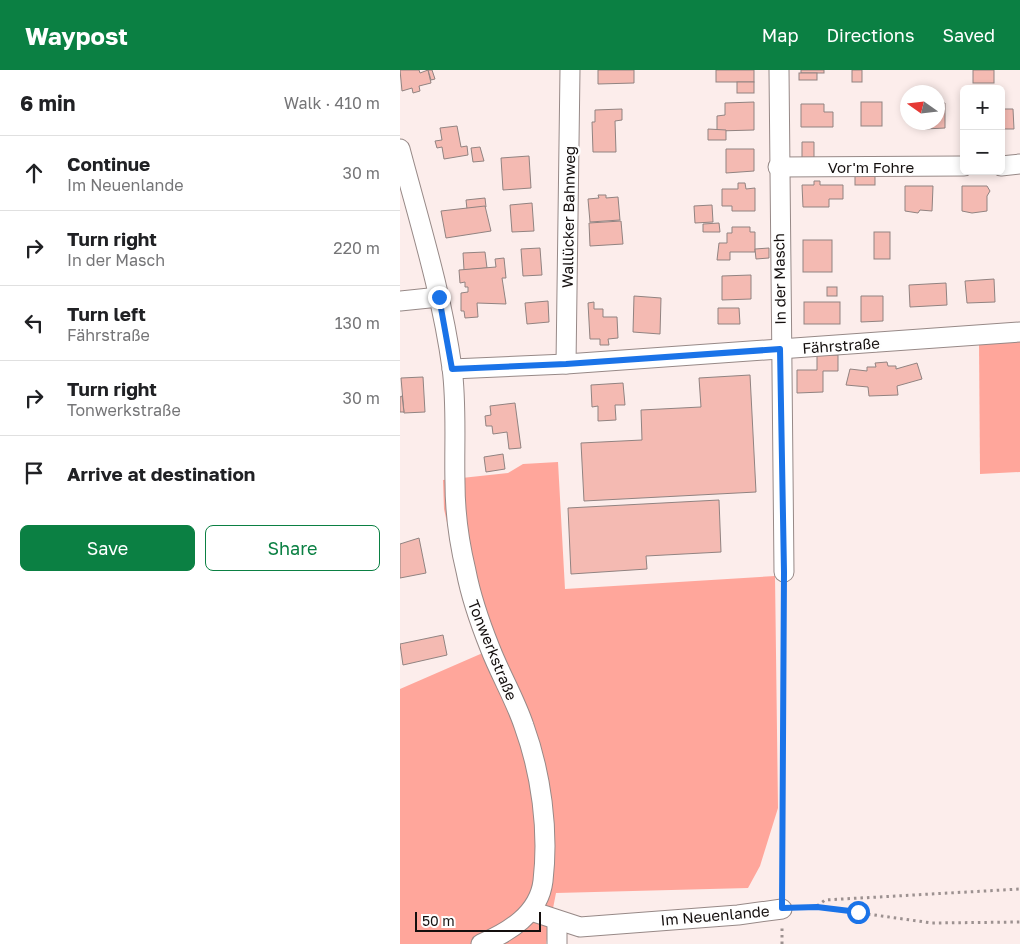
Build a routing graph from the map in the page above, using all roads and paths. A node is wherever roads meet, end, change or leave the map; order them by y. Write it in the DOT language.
graph roads {
  1 [pos="570,70"];
  2 [pos="779,70"];
  3 [pos="400,149"];
  4 [pos="1020,164"];
  5 [pos="960,166"];
  6 [pos="1005,166"];
  7 [pos="778,167"];
  8 [pos="439,297"];
  9 [pos="400,301"];
  10 [pos="1020,332"];
  11 [pos="780,349"];
  12 [pos="566,364"];
  13 [pos="452,369"];
  14 [pos="784,572"];
  15 [pos="1020,890"];
  16 [pos="817,907"];
  17 [pos="782,908"];
  18 [pos="531,911"];
  19 [pos="557,921"];
  20 [pos="1020,922"];
  21 [pos="481,944"];
  22 [pos="557,944"];
  1 -- 12 [label="street, Wallücker Bahnweg"];
  2 -- 7 [label="street, In der Masch"];
  3 -- 8 [label="street, Tonwerkstraße"];
  4 -- 6 [label="street"];
  5 -- 7 [label="street, Vor'm Fohre"];
  7 -- 11 [label="street, In der Masch"];
  8 -- 9 [label="street"];
  8 -- 13 [label="street, Tonwerkstraße"];
  10 -- 11 [label="street, Fährstraße"];
  11 -- 12 [label="street, Fährstraße"];
  11 -- 14 [label="street, In der Masch"];
  12 -- 13 [label="street, Fährstraße"];
  13 -- 18 [label="street, Tonwerkstraße"];
  14 -- 17 [label="path"];
  15 -- 16 [label="path"];
  16 -- 17 [label="path, Im Neuenlande"];
  16 -- 20 [label="path, Im Neuenlande"];
  17 -- 19 [label="street, Im Neuenlande"];
  18 -- 19 [label="street, Im Neuenlande"];
  18 -- 21 [label="street, Tonwerkstraße"];
  19 -- 22 [label="street"];
}
